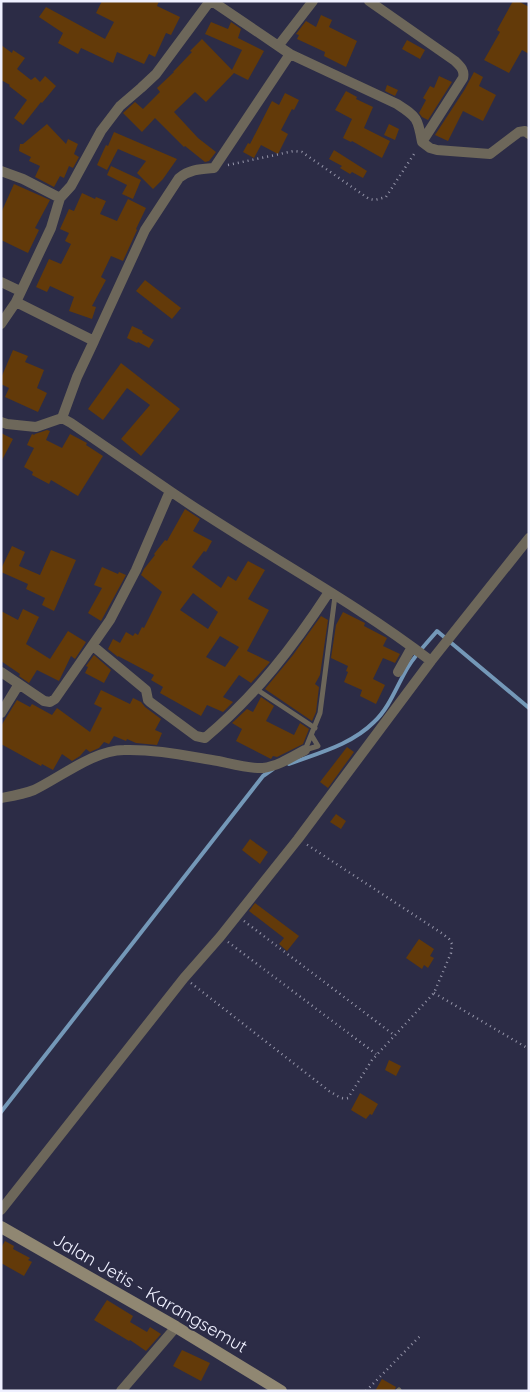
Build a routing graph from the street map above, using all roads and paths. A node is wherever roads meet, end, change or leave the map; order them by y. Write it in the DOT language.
graph roads {
  1 [pos="211,1"];
  2 [pos="314,1"];
  3 [pos="369,1"];
  4 [pos="278,46"];
  5 [pos="290,54"];
  6 [pos="529,134"];
  7 [pos="422,142"];
  8 [pos="214,168"];
  9 [pos="1,172"];
  10 [pos="60,198"];
  11 [pos="1,282"];
  12 [pos="20,292"];
  13 [pos="16,302"];
  14 [pos="1,324"];
  15 [pos="94,341"];
  16 [pos="62,418"];
  17 [pos="1,422"];
  18 [pos="170,491"];
  19 [pos="529,538"];
  20 [pos="332,594"];
  21 [pos="92,646"];
  22 [pos="421,653"];
  23 [pos="1,672"];
  24 [pos="398,672"];
  25 [pos="19,684"];
  26 [pos="256,689"];
  27 [pos="1,713"];
  28 [pos="315,728"];
  29 [pos="312,736"];
  30 [pos="305,750"];
  31 [pos="1,798"];
  32 [pos="298,839"];
  33 [pos="237,916"];
  34 [pos="220,937"];
  35 [pos="184,978"];
  36 [pos="434,993"];
  37 [pos="394,1035"];
  38 [pos="529,1049"];
  39 [pos="376,1054"];
  40 [pos="1,1210"];
  41 [pos="1,1226"];
  42 [pos="176,1327"];
  43 [pos="422,1334"];
  44 [pos="121,1391"];
  45 [pos="281,1391"];
  46 [pos="366,1391"];
  1 -- 4 [label="street"];
  1 -- 10 [label="street"];
  2 -- 4 [label="street"];
  3 -- 7 [label="street"];
  4 -- 5 [label="street"];
  5 -- 7 [label="street"];
  5 -- 8 [label="street"];
  6 -- 7 [label="street"];
  7 -- 8 [label="path"];
  8 -- 15 [label="street"];
  9 -- 10 [label="street"];
  10 -- 12 [label="street"];
  11 -- 12 [label="street"];
  12 -- 13 [label="street"];
  13 -- 14 [label="street"];
  13 -- 15 [label="street"];
  15 -- 16 [label="street"];
  16 -- 17 [label="street"];
  16 -- 18 [label="street"];
  18 -- 20 [label="street"];
  18 -- 21 [label="street"];
  19 -- 22 [label="street"];
  20 -- 22 [label="street"];
  20 -- 26 [label="street"];
  20 -- 28 [label="lane"];
  21 -- 25 [label="street"];
  21 -- 26 [label="street"];
  22 -- 24 [label="street"];
  22 -- 32 [label="street"];
  23 -- 25 [label="street"];
  25 -- 27 [label="street"];
  26 -- 28 [label="lane"];
  28 -- 29 [label="lane"];
  29 -- 30 [label="lane"];
  29 -- 30 [label="lane"];
  30 -- 31 [label="street"];
  32 -- 33 [label="street"];
  32 -- 36 [label="path"];
  33 -- 34 [label="street"];
  33 -- 37 [label="path"];
  34 -- 35 [label="street"];
  34 -- 39 [label="path"];
  35 -- 39 [label="path"];
  35 -- 40 [label="street"];
  36 -- 37 [label="path"];
  36 -- 38 [label="path"];
  37 -- 39 [label="path"];
  41 -- 42 [label="main road, Jalan Jetis - Karangsemut"];
  42 -- 44 [label="street"];
  42 -- 45 [label="main road, Jalan Jetis - Karangsemut"];
  43 -- 46 [label="path"];
}
